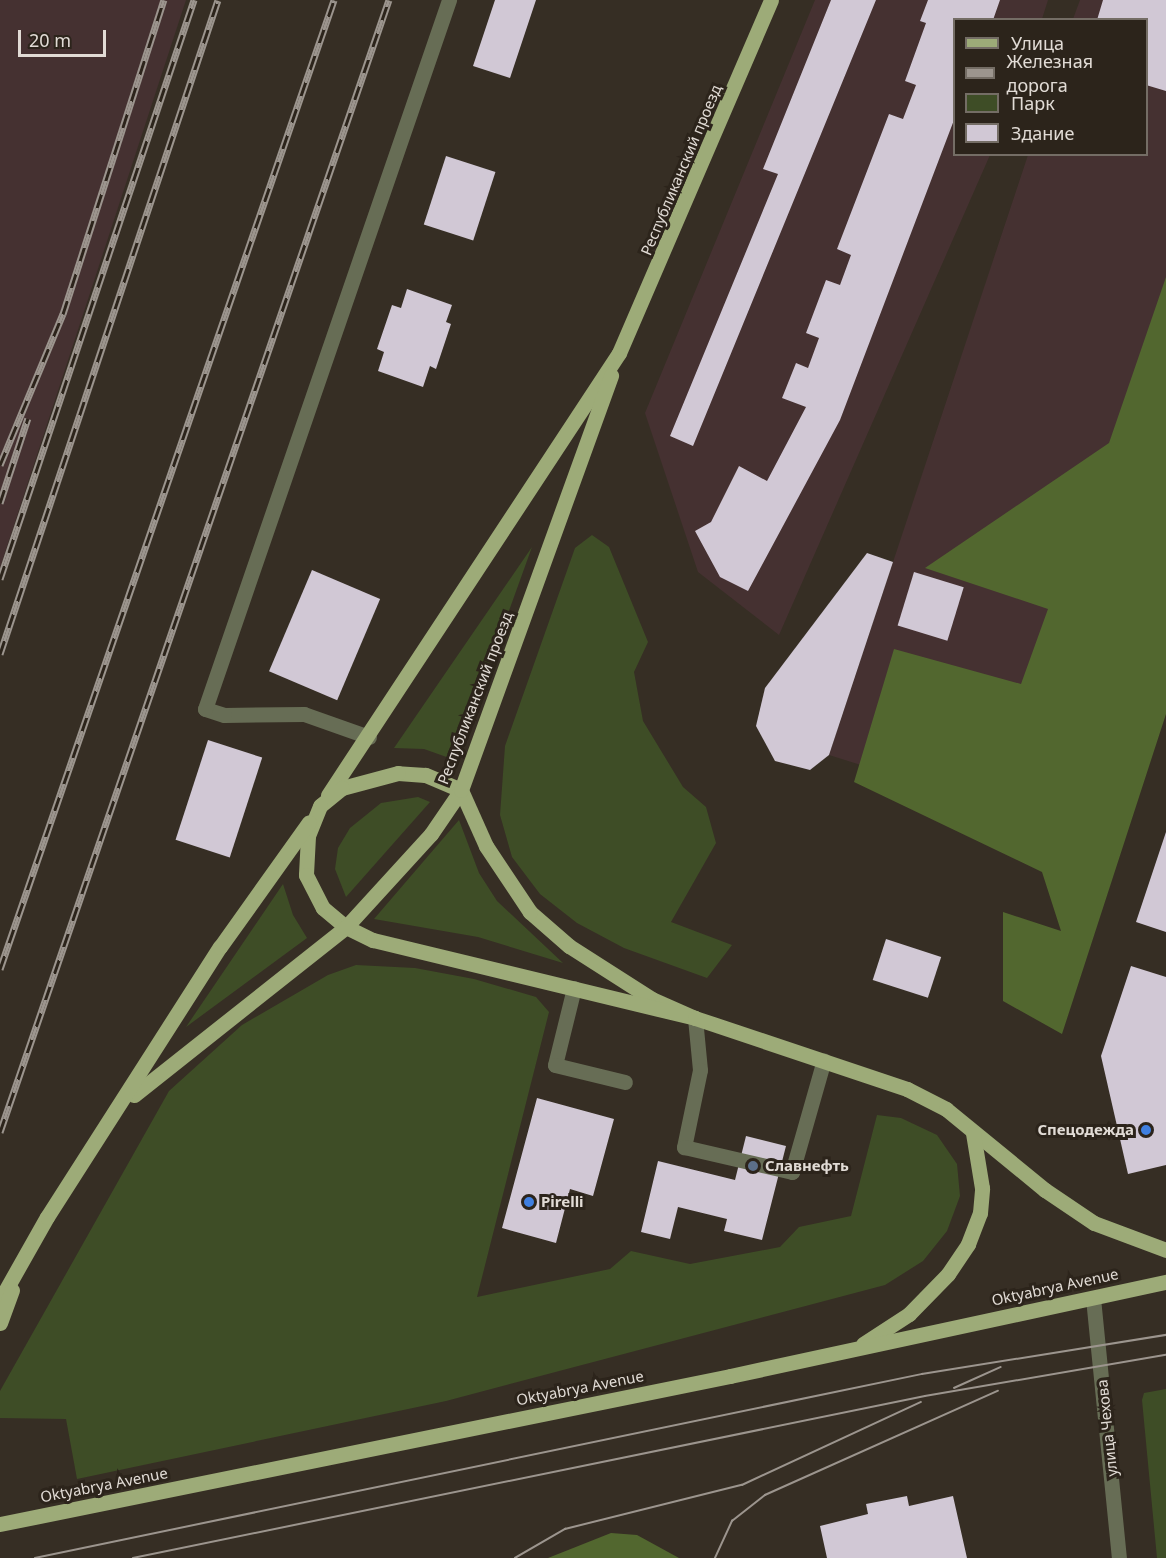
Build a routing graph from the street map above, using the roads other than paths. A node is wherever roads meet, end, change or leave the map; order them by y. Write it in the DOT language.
graph roads {
  1 [pos="449,0"];
  2 [pos="771,0"];
  3 [pos="619,353"];
  4 [pos="369,737"];
  5 [pos="461,790"];
  6 [pos="320,806"];
  7 [pos="346,927"];
  8 [pos="574,988"];
  9 [pos="695,1018"];
  10 [pos="824,1060"];
  11 [pos="625,1082"];
  12 [pos="123,1104"];
  13 [pos="973,1133"];
  14 [pos="1166,1250"];
  15 [pos="25,1254"];
  16 [pos="1166,1281"];
  17 [pos="1093,1298"];
  18 [pos="0,1300"];
  19 [pos="0,1323"];
  20 [pos="853,1350"];
  21 [pos="1,1524"];
  22 [pos="1119,1558"];
  1 -- 4 [label="street"];
  2 -- 3 [label="main road, Республиканский проезд"];
  3 -- 4 [label="main road, Республиканский проезд"];
  3 -- 5 [label="main road, Республиканский проезд"];
  4 -- 6 [label="main road, Республиканский проезд"];
  5 -- 6 [label="main road"];
  5 -- 7 [label="main road, Республиканский проезд"];
  5 -- 9 [label="main road"];
  6 -- 7 [label="main road"];
  6 -- 12 [label="main road, Республиканский проезд"];
  7 -- 8 [label="main road"];
  7 -- 12 [label="main road, Республиканский проезд"];
  8 -- 9 [label="main road"];
  8 -- 11 [label="street"];
  9 -- 10 [label="main road"];
  9 -- 10 [label="street"];
  10 -- 13 [label="main road"];
  12 -- 15 [label="main road, Республиканский проезд"];
  13 -- 14 [label="main road"];
  13 -- 20 [label="main road"];
  15 -- 18 [label="main road, Республиканский проезд"];
  15 -- 19 [label="main road, Республиканский проезд"];
  16 -- 17 [label="main road, Oktyabrya Avenue"];
  17 -- 20 [label="main road, Oktyabrya Avenue"];
  17 -- 22 [label="street, улица Чехова"];
  20 -- 21 [label="main road, Oktyabrya Avenue"];
}
